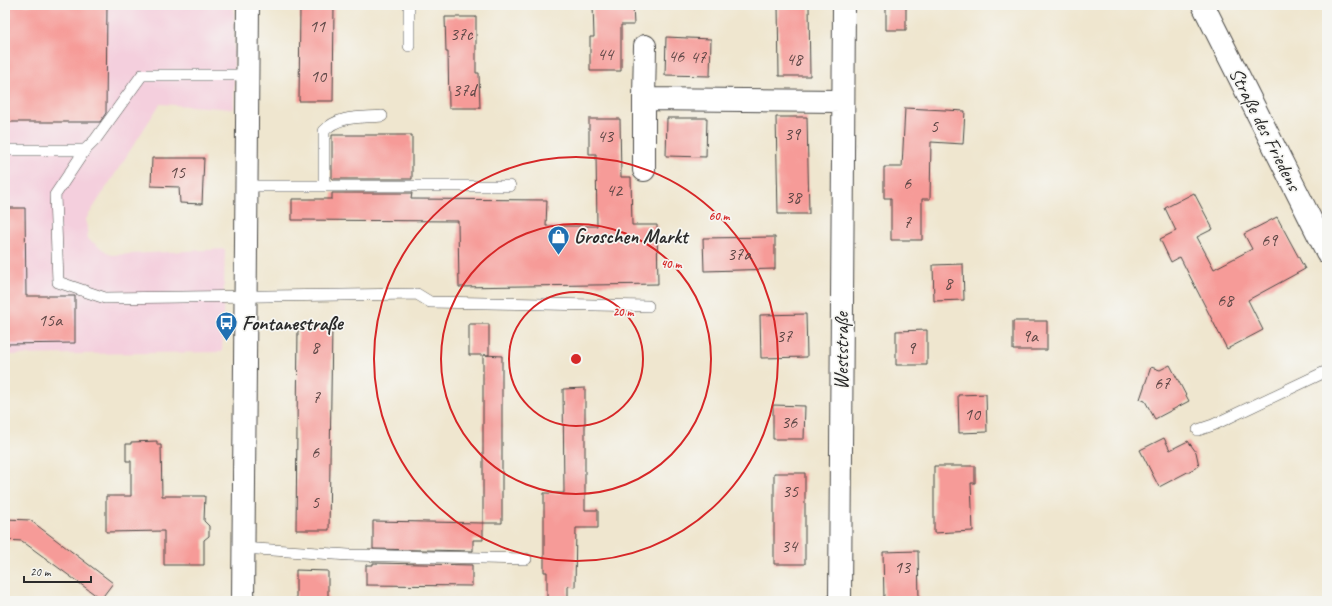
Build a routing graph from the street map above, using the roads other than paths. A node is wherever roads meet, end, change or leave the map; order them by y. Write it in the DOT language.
graph roads {
  1 [pos="248,5"];
  2 [pos="409,5"];
  3 [pos="844,5"];
  4 [pos="1203,5"];
  5 [pos="409,46"];
  6 [pos="645,46"];
  7 [pos="247,75"];
  8 [pos="644,99"];
  9 [pos="842,101"];
  10 [pos="382,116"];
  11 [pos="5,150"];
  12 [pos="85,150"];
  13 [pos="644,170"];
  14 [pos="246,186"];
  15 [pos="324,186"];
  16 [pos="510,186"];
  17 [pos="1327,252"];
  18 [pos="245,296"];
  19 [pos="648,306"];
  20 [pos="1327,371"];
  21 [pos="1198,430"];
  22 [pos="243,548"];
  23 [pos="526,559"];
  24 [pos="243,601"];
  25 [pos="840,601"];
  1 -- 7 [label="street"];
  2 -- 5 [label="lane"];
  3 -- 9 [label="street, Weststraße"];
  4 -- 17 [label="street, Straße des Friedens"];
  6 -- 8 [label="street"];
  7 -- 12 [label="lane"];
  7 -- 14 [label="street"];
  8 -- 9 [label="street"];
  8 -- 13 [label="street"];
  9 -- 25 [label="street, Weststraße"];
  10 -- 15 [label="lane"];
  11 -- 12 [label="lane"];
  12 -- 18 [label="lane"];
  14 -- 15 [label="lane"];
  14 -- 18 [label="street"];
  15 -- 16 [label="lane"];
  18 -- 19 [label="lane"];
  18 -- 22 [label="street"];
  20 -- 21 [label="lane"];
  22 -- 23 [label="lane"];
  22 -- 24 [label="street"];
}
